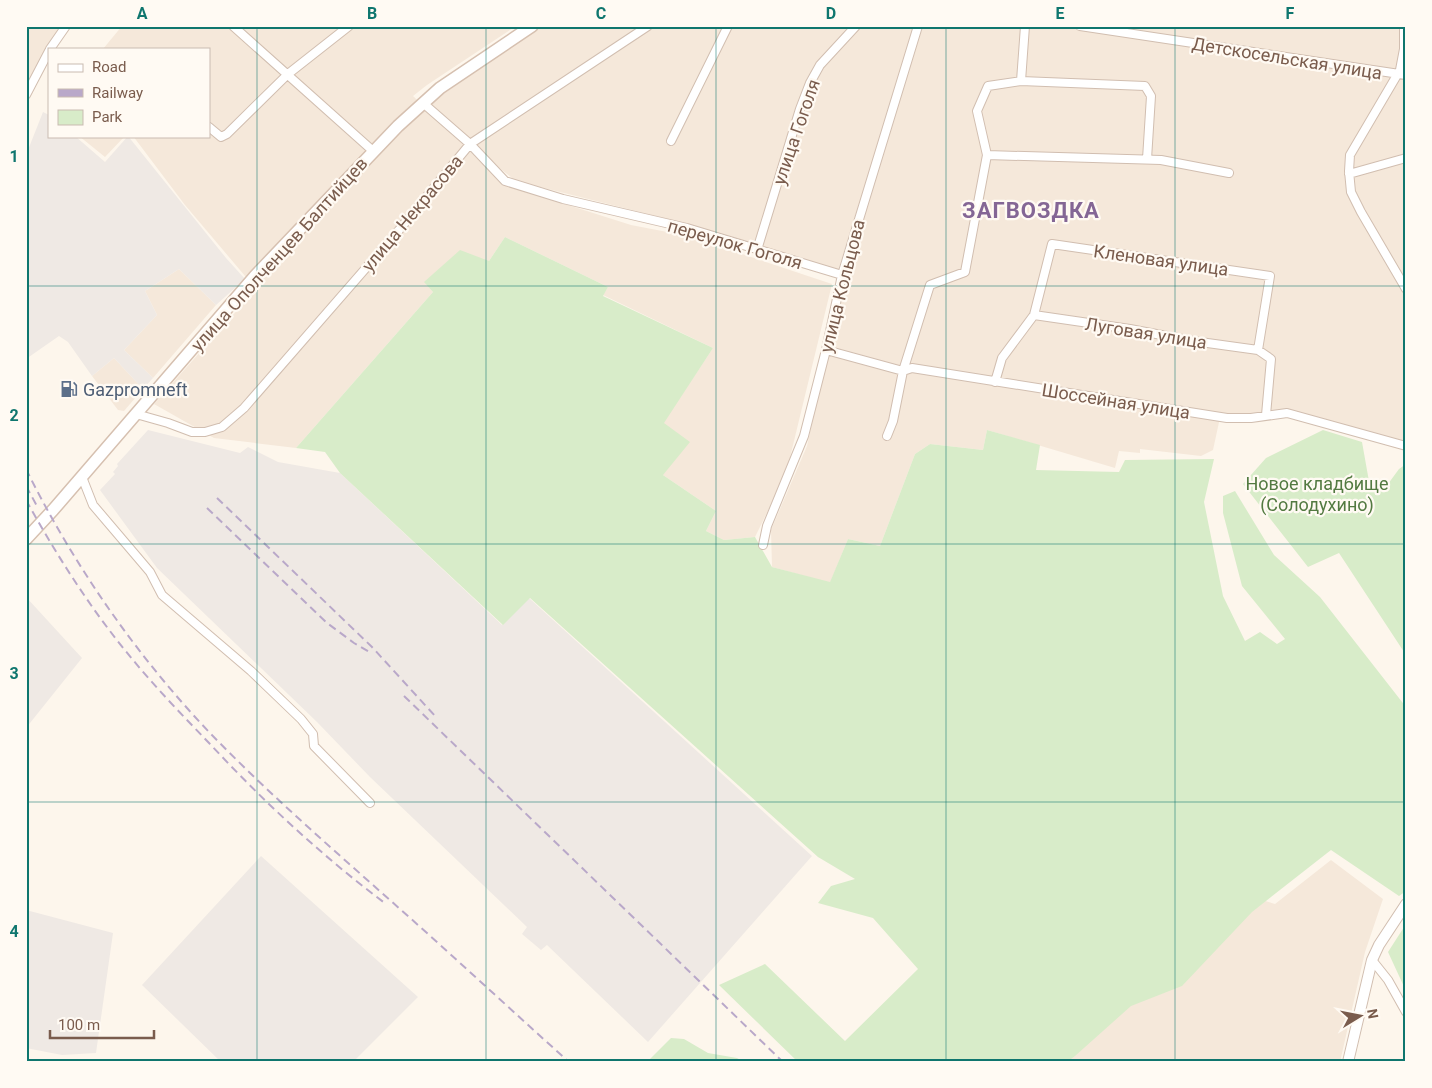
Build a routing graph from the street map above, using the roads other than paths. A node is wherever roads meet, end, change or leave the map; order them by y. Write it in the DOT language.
graph roads {
  1 [pos="66,26"];
  2 [pos="233,26"];
  3 [pos="349,26"];
  4 [pos="532,26"];
  5 [pos="648,26"];
  6 [pos="728,26"];
  7 [pos="856,26"];
  8 [pos="918,26"];
  9 [pos="1024,26"];
  10 [pos="1080,26"];
  11 [pos="1404,26"];
  12 [pos="51,48"];
  13 [pos="48,54"];
  14 [pos="288,74"];
  15 [pos="1402,75"];
  16 [pos="1021,81"];
  17 [pos="26,94"];
  18 [pos="423,103"];
  19 [pos="210,128"];
  20 [pos="671,140"];
  21 [pos="470,144"];
  22 [pos="373,151"];
  23 [pos="987,155"];
  24 [pos="1406,158"];
  25 [pos="1147,159"];
  26 [pos="1229,173"];
  27 [pos="1349,174"];
  28 [pos="758,250"];
  29 [pos="842,275"];
  30 [pos="1406,289"];
  31 [pos="1034,315"];
  32 [pos="826,350"];
  33 [pos="1258,350"];
  34 [pos="903,371"];
  35 [pos="995,382"];
  36 [pos="136,414"];
  37 [pos="1266,415"];
  38 [pos="887,436"];
  39 [pos="1406,446"];
  40 [pos="82,477"];
  41 [pos="26,539"];
  42 [pos="763,545"];
  43 [pos="370,803"];
  44 [pos="1406,904"];
  45 [pos="1372,960"];
  46 [pos="1406,1012"];
  47 [pos="1348,1062"];
  1 -- 12 [label="street"];
  2 -- 14 [label="street"];
  3 -- 14 [label="street"];
  4 -- 18 [label="main road, улица Ополченцев Балтийцев"];
  5 -- 21 [label="street, улица Некрасова"];
  6 -- 20 [label="street"];
  7 -- 28 [label="street, улица Гоголя"];
  8 -- 29 [label="street, улица Кольцова"];
  9 -- 16 [label="street"];
  10 -- 15 [label="street, Детскосельская улица"];
  11 -- 15 [label="street"];
  13 -- 17 [label="street"];
  14 -- 19 [label="street"];
  14 -- 22 [label="street"];
  15 -- 27 [label="street"];
  16 -- 23 [label="street"];
  16 -- 25 [label="street"];
  18 -- 21 [label="street, переулок Гоголя"];
  18 -- 22 [label="main road, улица Ополченцев Балтийцев"];
  21 -- 28 [label="street, переулок Гоголя"];
  21 -- 36 [label="street, улица Некрасова"];
  22 -- 36 [label="main road, улица Ополченцев Балтийцев"];
  23 -- 25 [label="street"];
  23 -- 34 [label="street"];
  24 -- 27 [label="street"];
  25 -- 26 [label="street"];
  27 -- 30 [label="street"];
  28 -- 29 [label="street, переулок Гоголя"];
  29 -- 32 [label="street, улица Кольцова"];
  31 -- 33 [label="street, Луговая улица"];
  31 -- 33 [label="street, Кленовая улица"];
  31 -- 35 [label="street"];
  32 -- 34 [label="street, Шоссейная улица"];
  32 -- 42 [label="street, улица Кольцова"];
  33 -- 37 [label="street"];
  34 -- 35 [label="street, Шоссейная улица"];
  34 -- 38 [label="street"];
  35 -- 37 [label="street, Шоссейная улица"];
  36 -- 40 [label="main road, улица Ополченцев Балтийцев"];
  37 -- 39 [label="street, Шоссейная улица"];
  40 -- 41 [label="main road, улица Ополченцев Балтийцев"];
  40 -- 43 [label="street"];
  44 -- 45 [label="street"];
  45 -- 46 [label="street"];
  45 -- 47 [label="street"];
}
